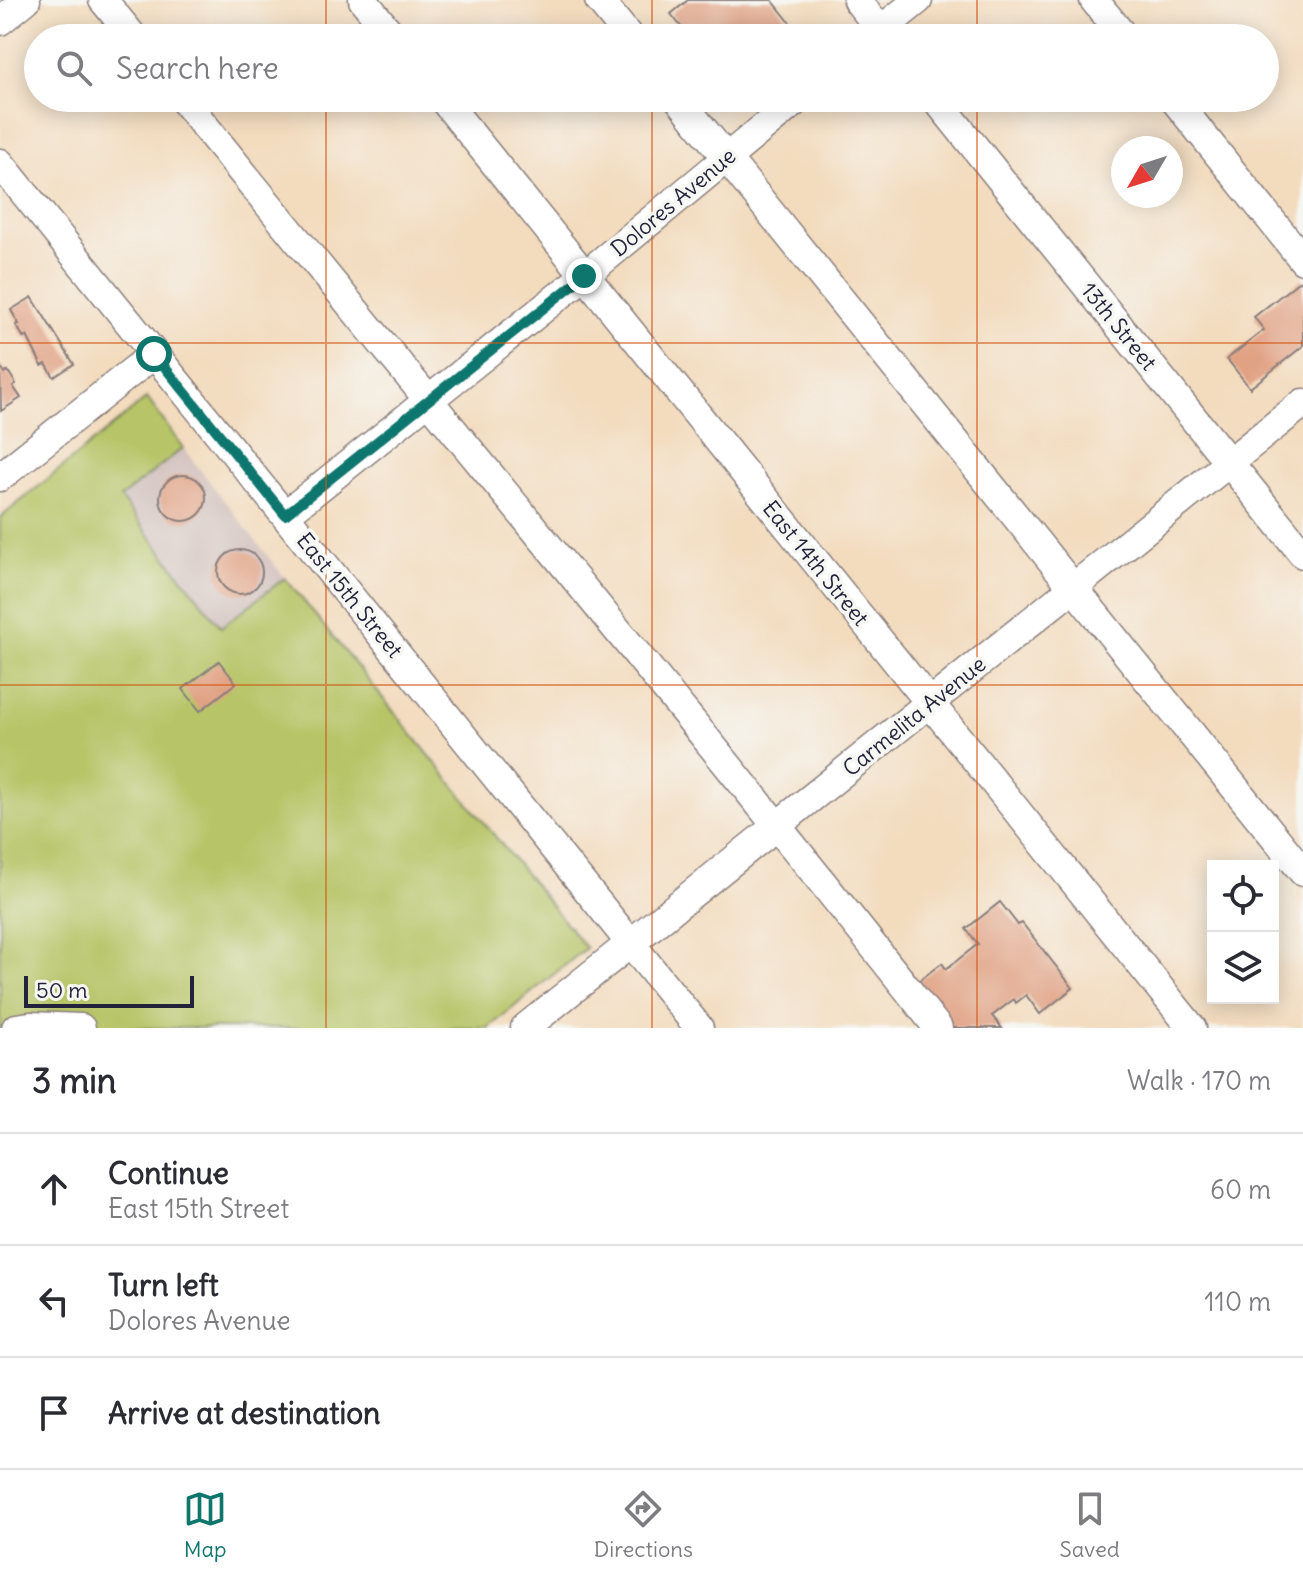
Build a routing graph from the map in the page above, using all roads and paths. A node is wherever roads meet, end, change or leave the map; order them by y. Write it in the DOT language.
graph roads {
  1 [pos="26,0"];
  2 [pos="103,0"];
  3 [pos="363,0"];
  4 [pos="857,0"];
  5 [pos="918,0"];
  6 [pos="1094,0"];
  7 [pos="606,3"];
  8 [pos="0,21"];
  9 [pos="123,24"];
  10 [pos="383,24"];
  11 [pos="620,24"];
  12 [pos="873,24"];
  13 [pos="892,24"];
  14 [pos="1114,24"];
  15 [pos="193,112"];
  16 [pos="453,112"];
  17 [pos="689,112"];
  18 [pos="782,112"];
  19 [pos="946,112"];
  20 [pos="1184,112"];
  21 [pos="727,158"];
  22 [pos="0,163"];
  23 [pos="1303,260"];
  24 [pos="584,276"];
  25 [pos="154,354"];
  26 [pos="428,401"];
  27 [pos="1303,403"];
  28 [pos="1229,463"];
  29 [pos="0,477"];
  30 [pos="285,515"];
  31 [pos="1303,554"];
  32 [pos="1075,588"];
  33 [pos="930,704"];
  34 [pos="778,825"];
  35 [pos="1303,872"];
  36 [pos="629,942"];
  37 [pos="16,1028"];
  38 [pos="81,1028"];
  39 [pos="525,1028"];
  40 [pos="699,1028"];
  41 [pos="938,1028"];
  42 [pos="1192,1028"];
  1 -- 8 [label="street"];
  2 -- 9 [label="street"];
  3 -- 10 [label="street"];
  4 -- 12 [label="street"];
  5 -- 13 [label="street"];
  6 -- 14 [label="street"];
  7 -- 11 [label="street"];
  15 -- 26 [label="street"];
  16 -- 24 [label="street, East 14th Street"];
  17 -- 21 [label="street"];
  18 -- 21 [label="street, Dolores Avenue"];
  19 -- 28 [label="street, 13th Street"];
  20 -- 23 [label="street"];
  21 -- 24 [label="street, Dolores Avenue"];
  21 -- 32 [label="street"];
  22 -- 25 [label="street, East 15th Street"];
  24 -- 26 [label="street, Dolores Avenue"];
  24 -- 33 [label="street, East 14th Street"];
  25 -- 29 [label="street"];
  25 -- 30 [label="street, East 15th Street"];
  26 -- 30 [label="street, Dolores Avenue"];
  26 -- 34 [label="street"];
  27 -- 28 [label="street, Carmelita Avenue"];
  28 -- 31 [label="street, 13th Street"];
  28 -- 32 [label="street, Carmelita Avenue"];
  30 -- 36 [label="street, East 15th Street"];
  32 -- 33 [label="street, Carmelita Avenue"];
  32 -- 35 [label="street"];
  33 -- 34 [label="street, Carmelita Avenue"];
  33 -- 42 [label="street, East 14th Street"];
  34 -- 36 [label="street, Carmelita Avenue"];
  34 -- 41 [label="street"];
  36 -- 39 [label="street, Carmelita Avenue"];
  36 -- 40 [label="street, East 15th Street"];
  37 -- 38 [label="street"];
}
